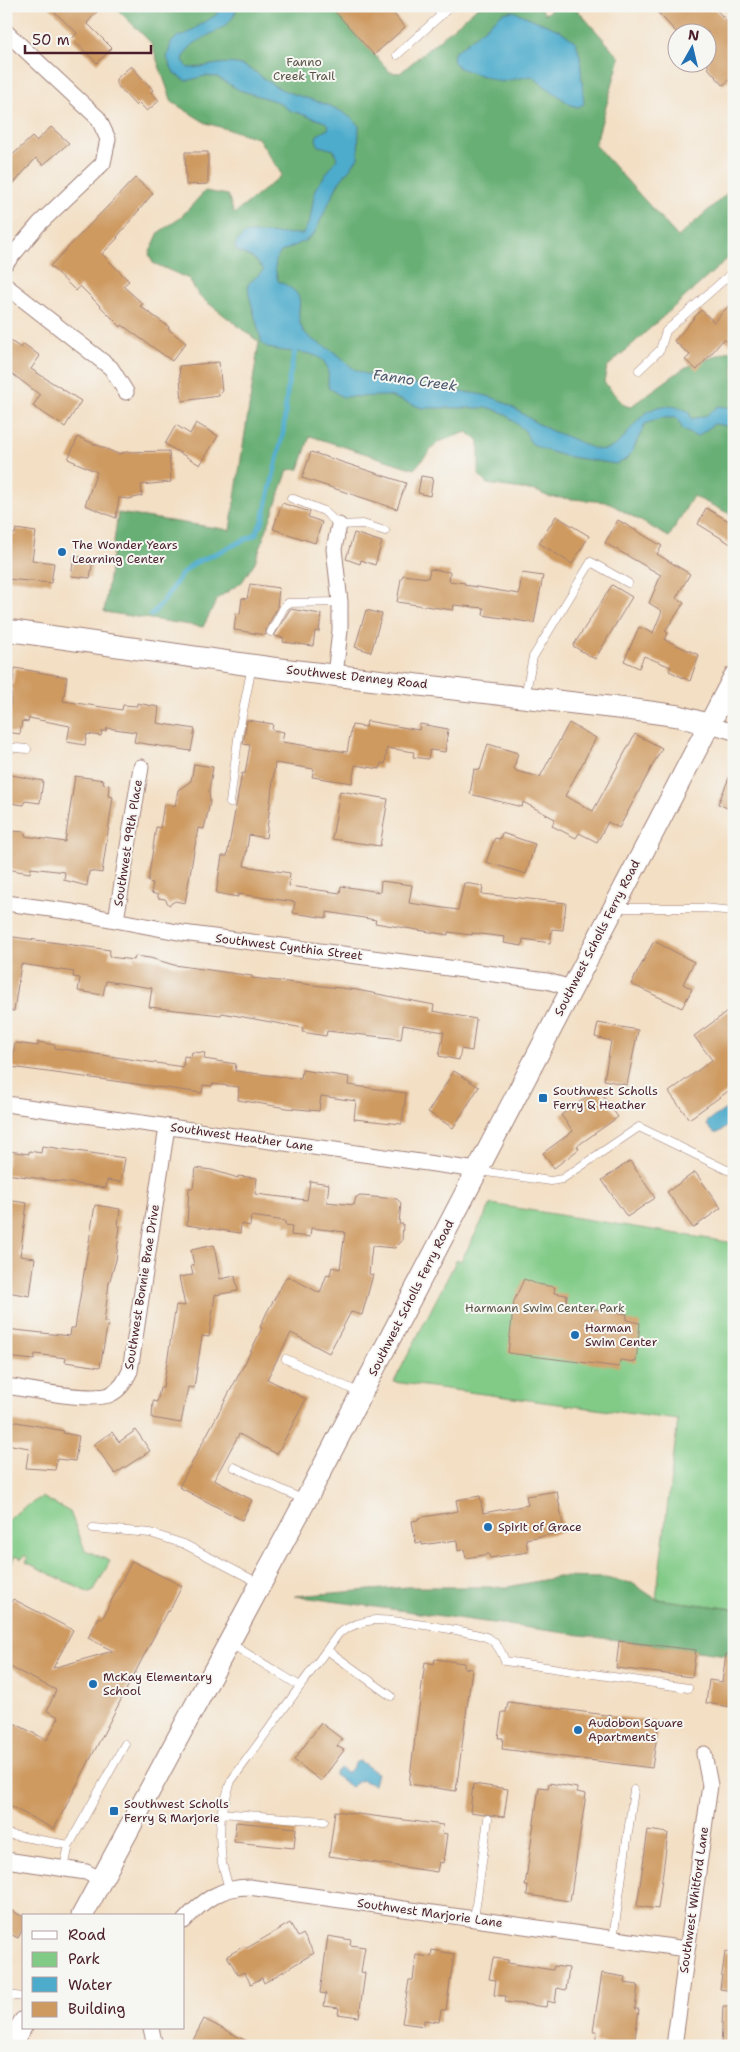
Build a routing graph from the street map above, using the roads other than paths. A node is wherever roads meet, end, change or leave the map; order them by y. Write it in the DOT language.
graph roads {
  1 [pos="434,6"];
  2 [pos="451,6"];
  3 [pos="442,15"];
  4 [pos="6,32"];
  5 [pos="397,55"];
  6 [pos="6,263"];
  7 [pos="734,271"];
  8 [pos="6,286"];
  9 [pos="639,370"];
  10 [pos="126,392"];
  11 [pos="291,498"];
  12 [pos="339,525"];
  13 [pos="385,531"];
  14 [pos="628,582"];
  15 [pos="340,602"];
  16 [pos="6,630"];
  17 [pos="270,632"];
  18 [pos="252,666"];
  19 [pos="335,676"];
  20 [pos="734,677"];
  21 [pos="525,696"];
  22 [pos="707,724"];
  23 [pos="734,732"];
  24 [pos="6,747"];
  25 [pos="27,749"];
  26 [pos="141,767"];
  27 [pos="230,803"];
  28 [pos="6,903"];
  29 [pos="613,908"];
  30 [pos="734,911"];
  31 [pos="116,920"];
  32 [pos="571,988"];
  33 [pos="6,1104"];
  34 [pos="167,1127"];
  35 [pos="734,1169"];
  36 [pos="477,1170"];
  37 [pos="286,1359"];
  38 [pos="6,1386"];
  39 [pos="362,1394"];
  40 [pos="234,1467"];
  41 [pos="306,1501"];
  42 [pos="93,1528"];
  43 [pos="261,1584"];
  44 [pos="230,1643"];
  45 [pos="327,1650"];
  46 [pos="300,1686"];
  47 [pos="688,1688"];
  48 [pos="391,1696"];
  49 [pos="125,1744"];
  50 [pos="704,1754"];
  51 [pos="634,1790"];
  52 [pos="221,1813"];
  53 [pos="488,1819"];
  54 [pos="324,1821"];
  55 [pos="6,1834"];
  56 [pos="69,1845"];
  57 [pos="6,1860"];
  58 [pos="64,1868"];
  59 [pos="102,1880"];
  60 [pos="229,1888"];
  61 [pos="83,1914"];
  62 [pos="474,1919"];
  63 [pos="185,1920"];
  64 [pos="613,1939"];
  65 [pos="686,1949"];
  66 [pos="6,1995"];
  67 [pos="22,1997"];
  68 [pos="22,2025"];
  69 [pos="151,2030"];
  70 [pos="10,2046"];
  71 [pos="155,2046"];
  72 [pos="674,2046"];
  1 -- 3 [label="lane"];
  2 -- 3 [label="lane"];
  3 -- 5 [label="lane"];
  4 -- 6 [label="street"];
  7 -- 9 [label="lane"];
  8 -- 10 [label="street"];
  11 -- 12 [label="lane"];
  12 -- 13 [label="lane"];
  12 -- 15 [label="street"];
  14 -- 21 [label="lane"];
  15 -- 17 [label="lane"];
  15 -- 19 [label="street"];
  16 -- 18 [label="main road, Southwest Denney Road"];
  18 -- 19 [label="main road, Southwest Denney Road"];
  18 -- 27 [label="lane"];
  19 -- 21 [label="main road, Southwest Denney Road"];
  20 -- 22 [label="main road, Southwest Scholls Ferry Road"];
  21 -- 22 [label="main road, Southwest Denney Road"];
  22 -- 23 [label="street"];
  22 -- 29 [label="main road, Southwest Scholls Ferry Road"];
  24 -- 25 [label="lane"];
  26 -- 31 [label="street, Southwest 99th Place"];
  28 -- 31 [label="street, Southwest Cynthia Street"];
  29 -- 30 [label="lane"];
  29 -- 32 [label="main road, Southwest Scholls Ferry Road"];
  31 -- 32 [label="street, Southwest Cynthia Street"];
  32 -- 36 [label="main road, Southwest Scholls Ferry Road"];
  33 -- 34 [label="street, Southwest Heather Lane"];
  34 -- 36 [label="street, Southwest Heather Lane"];
  34 -- 38 [label="street, Southwest Bonnie Brae Drive"];
  35 -- 36 [label="lane"];
  36 -- 39 [label="main road, Southwest Scholls Ferry Road"];
  37 -- 39 [label="lane"];
  39 -- 41 [label="main road, Southwest Scholls Ferry Road"];
  40 -- 41 [label="lane"];
  41 -- 43 [label="main road, Southwest Scholls Ferry Road"];
  42 -- 43 [label="lane"];
  43 -- 44 [label="main road, Southwest Scholls Ferry Road"];
  44 -- 46 [label="lane"];
  44 -- 59 [label="main road, Southwest Scholls Ferry Road"];
  45 -- 46 [label="lane"];
  45 -- 47 [label="lane"];
  45 -- 48 [label="lane"];
  46 -- 52 [label="lane"];
  49 -- 56 [label="lane"];
  50 -- 65 [label="street, Southwest Whitford Lane"];
  51 -- 64 [label="lane"];
  52 -- 54 [label="lane"];
  52 -- 60 [label="lane"];
  53 -- 62 [label="lane"];
  55 -- 56 [label="lane"];
  56 -- 58 [label="lane"];
  57 -- 58 [label="street"];
  58 -- 59 [label="street"];
  59 -- 61 [label="main road, Southwest Scholls Ferry Road"];
  60 -- 62 [label="street, Southwest Marjorie Lane"];
  60 -- 63 [label="street"];
  62 -- 64 [label="street, Southwest Marjorie Lane"];
  64 -- 65 [label="street, Southwest Marjorie Lane"];
  65 -- 72 [label="street, Southwest Whitford Lane"];
  66 -- 67 [label="lane"];
  68 -- 70 [label="main road"];
  69 -- 71 [label="street"];
}
